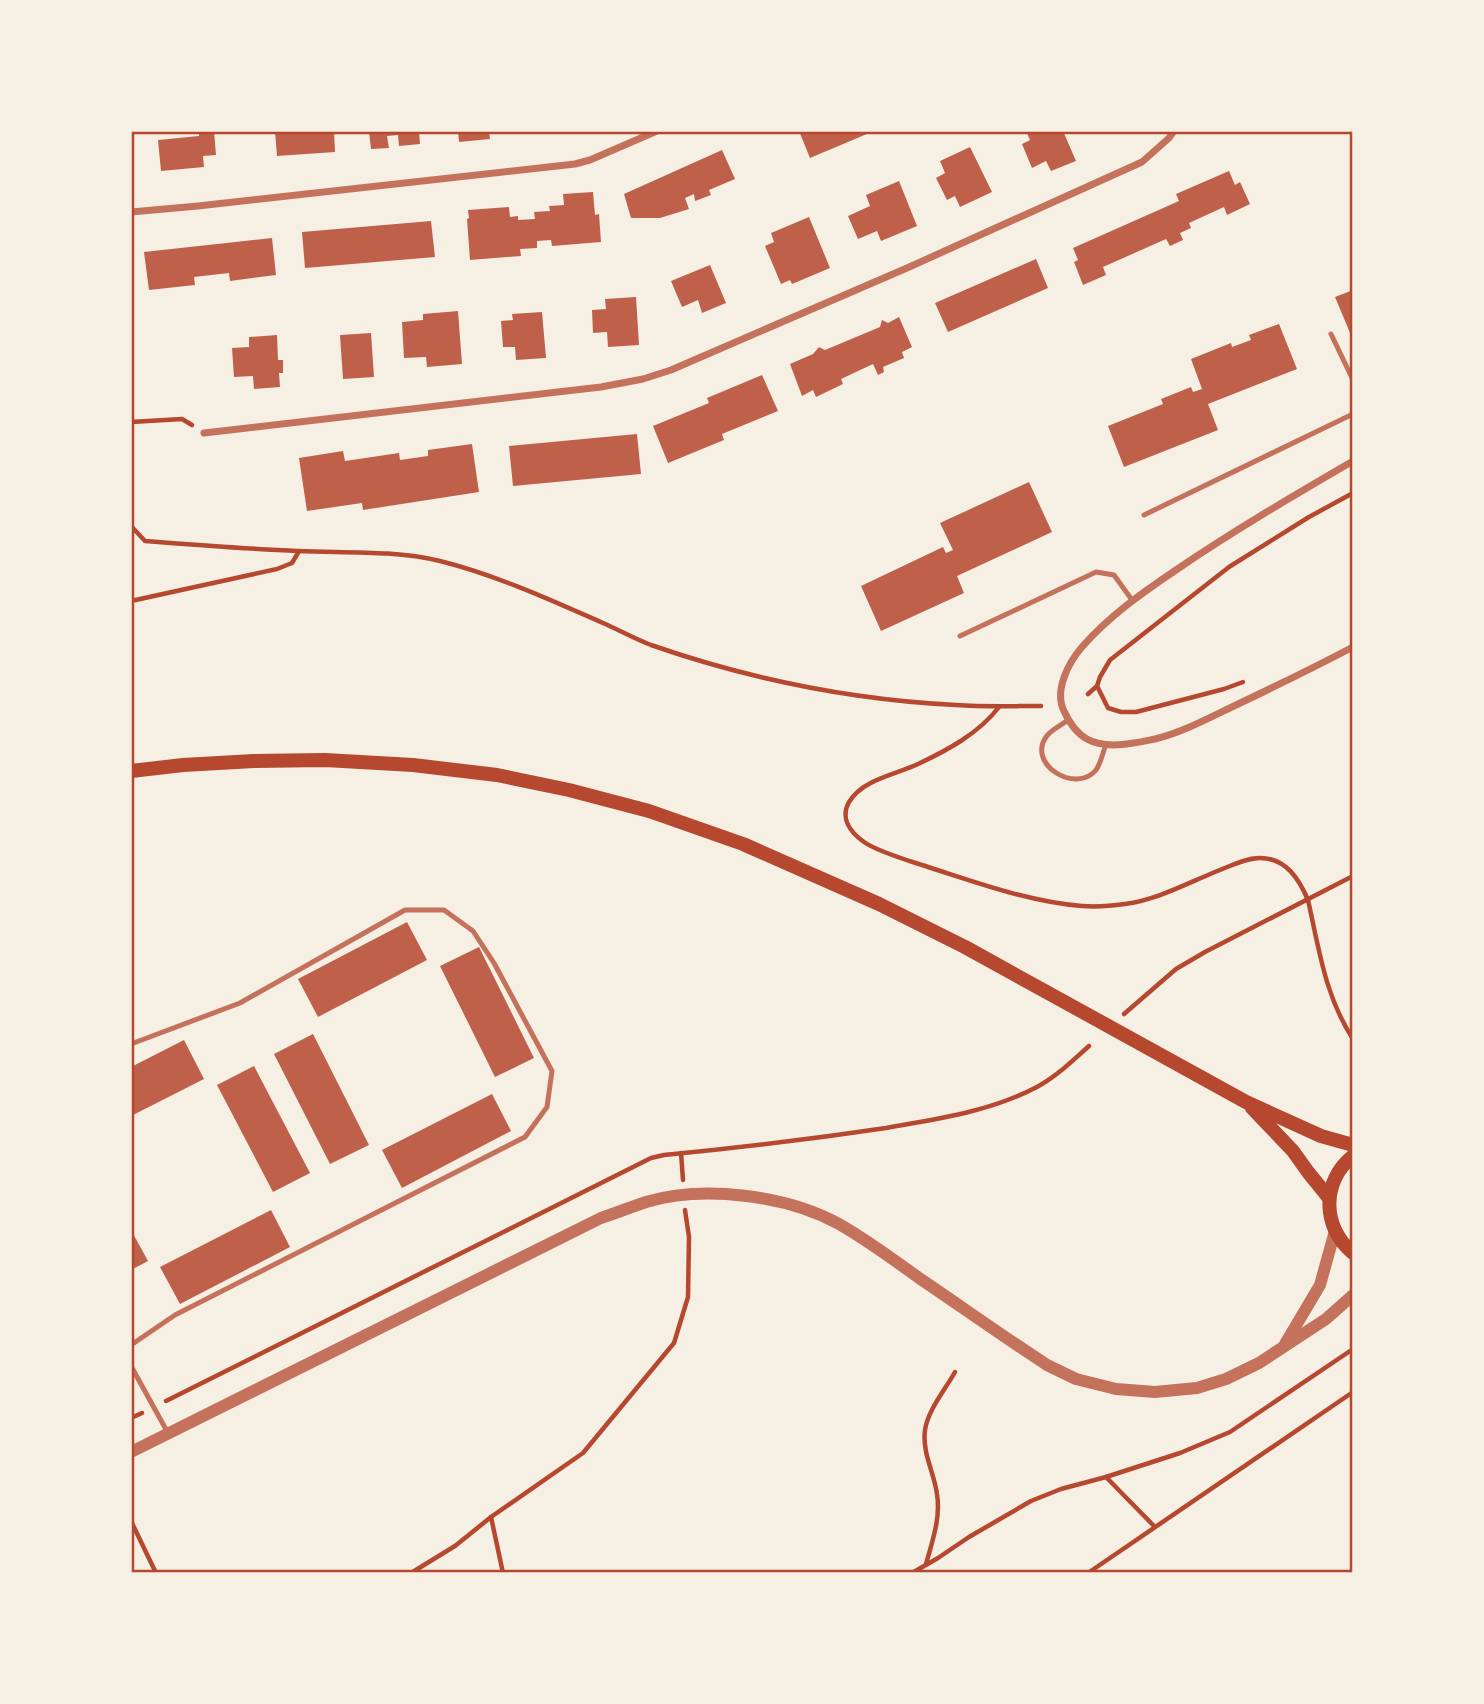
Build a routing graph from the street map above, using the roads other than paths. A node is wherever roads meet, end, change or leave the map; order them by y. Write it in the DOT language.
graph roads {
  1 [pos="656,131"];
  2 [pos="1174,131"];
  3 [pos="131,212"];
  4 [pos="1331,334"];
  5 [pos="1353,380"];
  6 [pos="1353,414"];
  7 [pos="204,433"];
  8 [pos="1353,461"];
  9 [pos="1144,515"];
  10 [pos="1132,600"];
  11 [pos="960,636"];
  12 [pos="1353,647"];
  13 [pos="1068,720"];
  14 [pos="1106,744"];
  15 [pos="131,771"];
  16 [pos="131,1044"];
  17 [pos="1246,1102"];
  18 [pos="1353,1145"];
  19 [pos="1353,1156"];
  20 [pos="1329,1198"];
  21 [pos="1335,1231"];
  22 [pos="1353,1252"];
  23 [pos="1353,1295"];
  24 [pos="131,1345"];
  25 [pos="1283,1347"];
  26 [pos="131,1366"];
  27 [pos="168,1433"];
  28 [pos="131,1452"];
  1 -- 3 [label="street"];
  2 -- 7 [label="street"];
  4 -- 5 [label="lane"];
  6 -- 9 [label="lane"];
  8 -- 10 [label="street"];
  10 -- 11 [label="lane"];
  10 -- 13 [label="street"];
  12 -- 14 [label="street"];
  13 -- 14 [label="street"];
  13 -- 14 [label="lane"];
  15 -- 17 [label="main road"];
  16 -- 24 [label="lane"];
  17 -- 18 [label="main road"];
  17 -- 20 [label="main road"];
  19 -- 20 [label="main road"];
  20 -- 21 [label="main road"];
  21 -- 22 [label="main road"];
  21 -- 25 [label="street"];
  23 -- 25 [label="street"];
  25 -- 27 [label="street"];
  26 -- 27 [label="lane"];
  27 -- 28 [label="street"];
}
